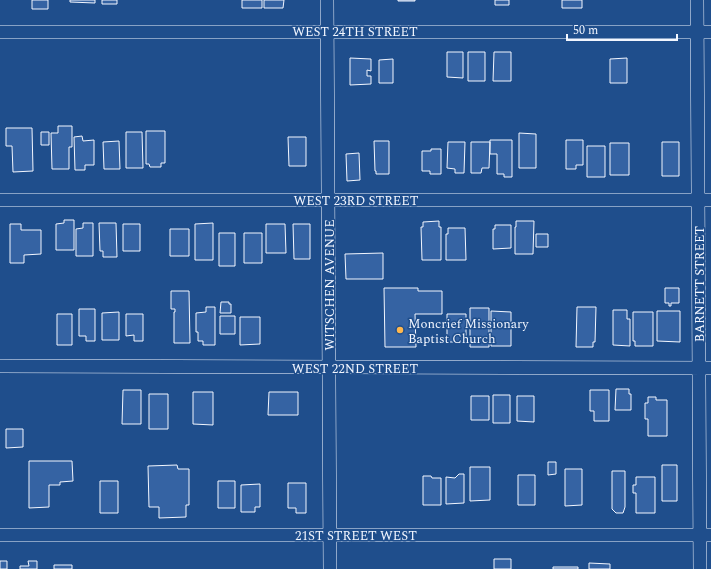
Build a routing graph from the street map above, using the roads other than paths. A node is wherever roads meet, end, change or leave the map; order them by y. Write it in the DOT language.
graph roads {
  1 [pos="328,0"];
  2 [pos="697,0"];
  3 [pos="328,31"];
  4 [pos="0,32"];
  5 [pos="698,32"];
  6 [pos="711,32"];
  7 [pos="0,200"];
  8 [pos="328,200"];
  9 [pos="705,200"];
  10 [pos="0,366"];
  11 [pos="329,368"];
  12 [pos="705,368"];
  13 [pos="329,534"];
  14 [pos="0,535"];
  15 [pos="705,535"];
  16 [pos="330,569"];
  17 [pos="700,569"];
  1 -- 3 [label="street, WITSCHEN AVENUE"];
  2 -- 5 [label="street, BARNETT STREET"];
  3 -- 4 [label="street, WEST 24TH STREET"];
  3 -- 5 [label="street, WEST 24TH STREET"];
  3 -- 8 [label="street, WITSCHEN AVENUE"];
  5 -- 6 [label="street, WEST 24TH STREET"];
  5 -- 9 [label="street, BARNETT STREET"];
  7 -- 8 [label="street, WEST 23RD STREET"];
  8 -- 9 [label="street, WEST 23RD STREET"];
  8 -- 11 [label="street, WITSCHEN AVENUE"];
  9 -- 12 [label="street, BARNETT STREET"];
  10 -- 11 [label="street, WEST 22ND STREET"];
  11 -- 12 [label="street, WEST 22ND STREET"];
  11 -- 13 [label="street, WITSCHEN AVENUE"];
  12 -- 15 [label="street, BARNETT STREET"];
  13 -- 14 [label="street, 21ST STREET WEST"];
  13 -- 15 [label="street, 21ST STREET WEST"];
  13 -- 16 [label="street, WITSCHEN AVENUE"];
  15 -- 17 [label="street, BARNETT STREET"];
}
